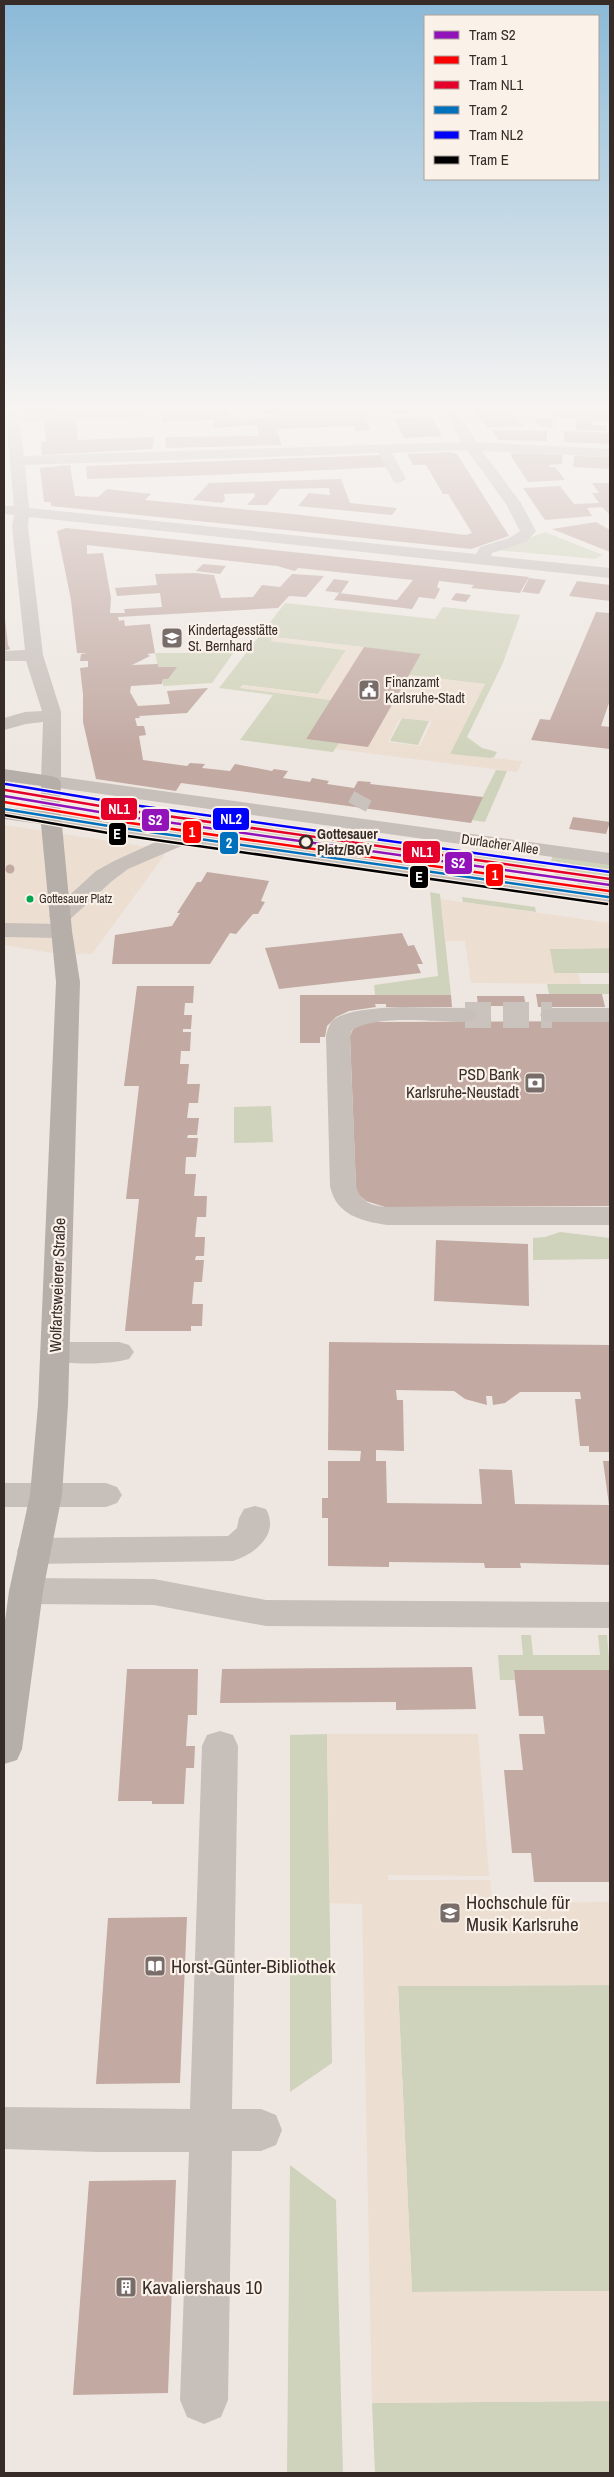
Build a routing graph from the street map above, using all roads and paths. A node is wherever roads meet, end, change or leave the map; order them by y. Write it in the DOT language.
graph roads {
  1 [pos="21,525"];
  2 [pos="142,525"];
  3 [pos="525,525"];
  4 [pos="481,560"];
  5 [pos="610,574"];
  6 [pos="34,655"];
  7 [pos="4,656"];
  8 [pos="50,716"];
  9 [pos="4,724"];
  10 [pos="4,775"];
  11 [pos="52,782"];
  12 [pos="4,813"];
  13 [pos="52,819"];
  14 [pos="182,839"];
  15 [pos="610,859"];
  16 [pos="610,898"];
  17 [pos="60,924"];
  18 [pos="4,930"];
  19 [pos="465,1015"];
  20 [pos="552,1015"];
  21 [pos="610,1015"];
  22 [pos="610,1216"];
  23 [pos="55,1352"];
  24 [pos="119,1352"];
  25 [pos="4,1495"];
  26 [pos="46,1495"];
  27 [pos="106,1495"];
  28 [pos="256,1518"];
  29 [pos="34,1551"];
  30 [pos="26,1591"];
  31 [pos="610,1614"];
  32 [pos="220,1746"];
  33 [pos="4,1749"];
  34 [pos="4,2128"];
  35 [pos="260,2130"];
  36 [pos="212,2132"];
  37 [pos="204,2400"];
  1 -- 6 [label="street"];
  2 -- 4 [label="street"];
  3 -- 4 [label="street"];
  4 -- 5 [label="street"];
  6 -- 7 [label="street"];
  6 -- 8 [label="street"];
  8 -- 9 [label="street"];
  8 -- 11 [label="street"];
  10 -- 11 [label="main road, Durlacher Allee"];
  11 -- 13 [label="main road, Wolfartsweierer Straße"];
  11 -- 15 [label="street, Durlacher Allee"];
  12 -- 13 [label="main road"];
  13 -- 14 [label="street"];
  13 -- 17 [label="main road, Wolfartsweierer Straße"];
  14 -- 16 [label="street"];
  14 -- 17 [label="street"];
  17 -- 18 [label="street"];
  17 -- 23 [label="main road, Wolfartsweierer Straße"];
  19 -- 22 [label="street"];
  20 -- 21 [label="street"];
  23 -- 24 [label="street"];
  23 -- 26 [label="main road, Wolfartsweierer Straße"];
  25 -- 26 [label="street"];
  26 -- 27 [label="street"];
  26 -- 29 [label="main road, Wolfartsweierer Straße"];
  28 -- 29 [label="street"];
  29 -- 30 [label="main road, Wolfartsweierer Straße"];
  30 -- 31 [label="street"];
  30 -- 33 [label="main road, Wolfartsweierer Straße"];
  32 -- 36 [label="street"];
  34 -- 36 [label="street"];
  35 -- 36 [label="street"];
  36 -- 37 [label="street"];
}
